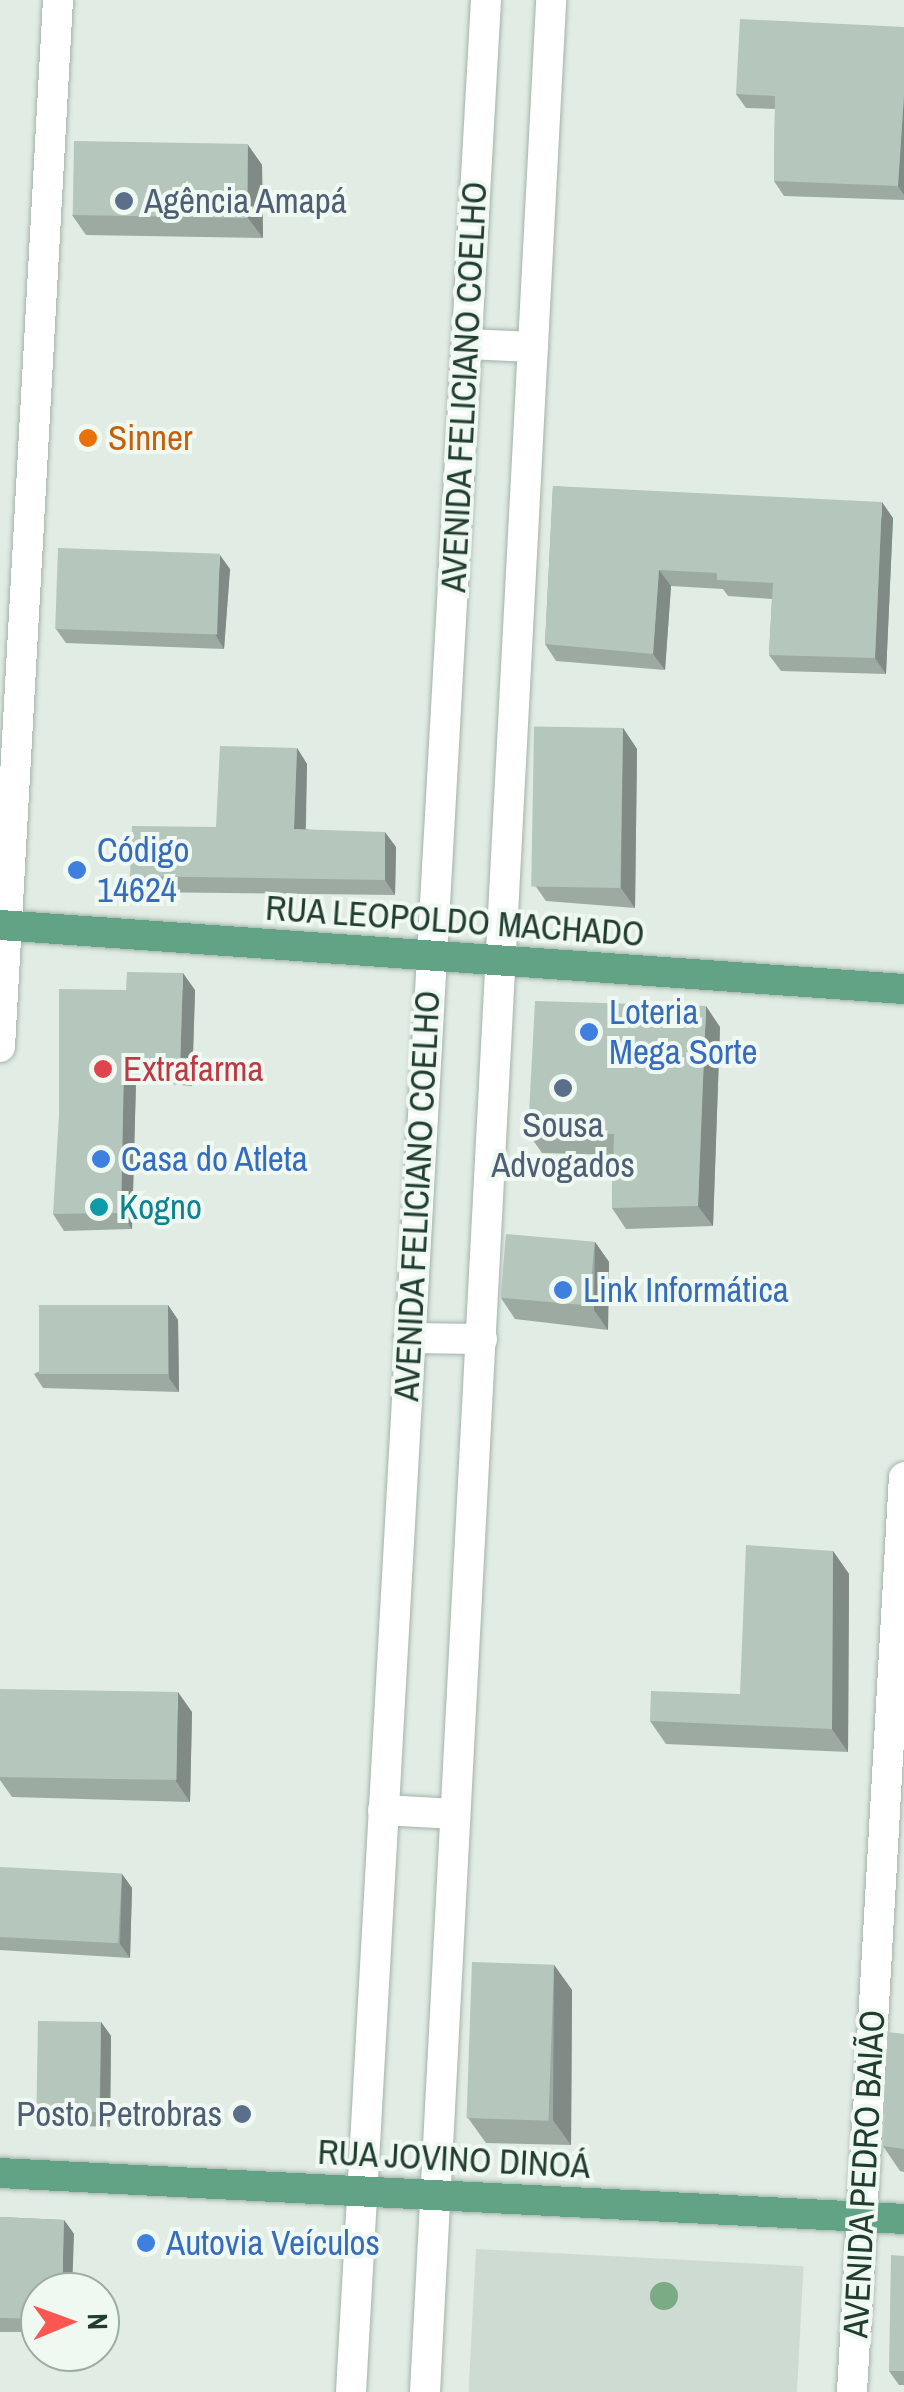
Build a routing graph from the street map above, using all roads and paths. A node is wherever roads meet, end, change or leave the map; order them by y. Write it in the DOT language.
graph roads {
  1 [pos="58,0"];
  2 [pos="486,0"];
  3 [pos="550,0"];
  4 [pos="467,344"];
  5 [pos="533,347"];
  6 [pos="2,925"];
  7 [pos="430,958"];
  8 [pos="502,961"];
  9 [pos="904,990"];
  10 [pos="0,1048"];
  11 [pos="409,1338"];
  12 [pos="482,1339"];
  13 [pos="904,1478"];
  14 [pos="383,1810"];
  15 [pos="455,1814"];
  16 [pos="0,2173"];
  17 [pos="362,2193"];
  18 [pos="435,2195"];
  19 [pos="861,2217"];
  20 [pos="904,2219"];
  21 [pos="351,2392"];
  22 [pos="425,2392"];
  23 [pos="852,2392"];
  1 -- 6 [label="street"];
  2 -- 4 [label="street, AVENIDA FELICIANO COELHO"];
  3 -- 5 [label="street, AVENIDA FELICIANO COELHO"];
  4 -- 5 [label="street"];
  4 -- 7 [label="street, AVENIDA FELICIANO COELHO"];
  5 -- 8 [label="street, AVENIDA FELICIANO COELHO"];
  6 -- 7 [label="main road, RUA LEOPOLDO MACHADO"];
  6 -- 10 [label="street"];
  7 -- 8 [label="main road, RUA LEOPOLDO MACHADO"];
  7 -- 11 [label="street, AVENIDA FELICIANO COELHO"];
  8 -- 9 [label="main road, RUA LEOPOLDO MACHADO"];
  8 -- 12 [label="street, AVENIDA FELICIANO COELHO"];
  11 -- 12 [label="street"];
  11 -- 14 [label="street, AVENIDA FELICIANO COELHO"];
  12 -- 15 [label="street, AVENIDA FELICIANO COELHO"];
  13 -- 19 [label="street, AVENIDA PEDRO BAIÃO"];
  14 -- 15 [label="street"];
  14 -- 17 [label="street, AVENIDA FELICIANO COELHO"];
  15 -- 18 [label="street, AVENIDA FELICIANO COELHO"];
  16 -- 17 [label="main road, RUA JOVINO DINOÁ"];
  17 -- 18 [label="main road, RUA JOVINO DINOÁ"];
  17 -- 21 [label="street, AVENIDA FELICIANO COELHO"];
  18 -- 19 [label="main road, RUA JOVINO DINOÁ"];
  18 -- 22 [label="street, AVENIDA FELICIANO COELHO"];
  19 -- 20 [label="main road, RUA JOVINO DINOÁ"];
  19 -- 23 [label="street, AVENIDA PEDRO BAIÃO"];
}
